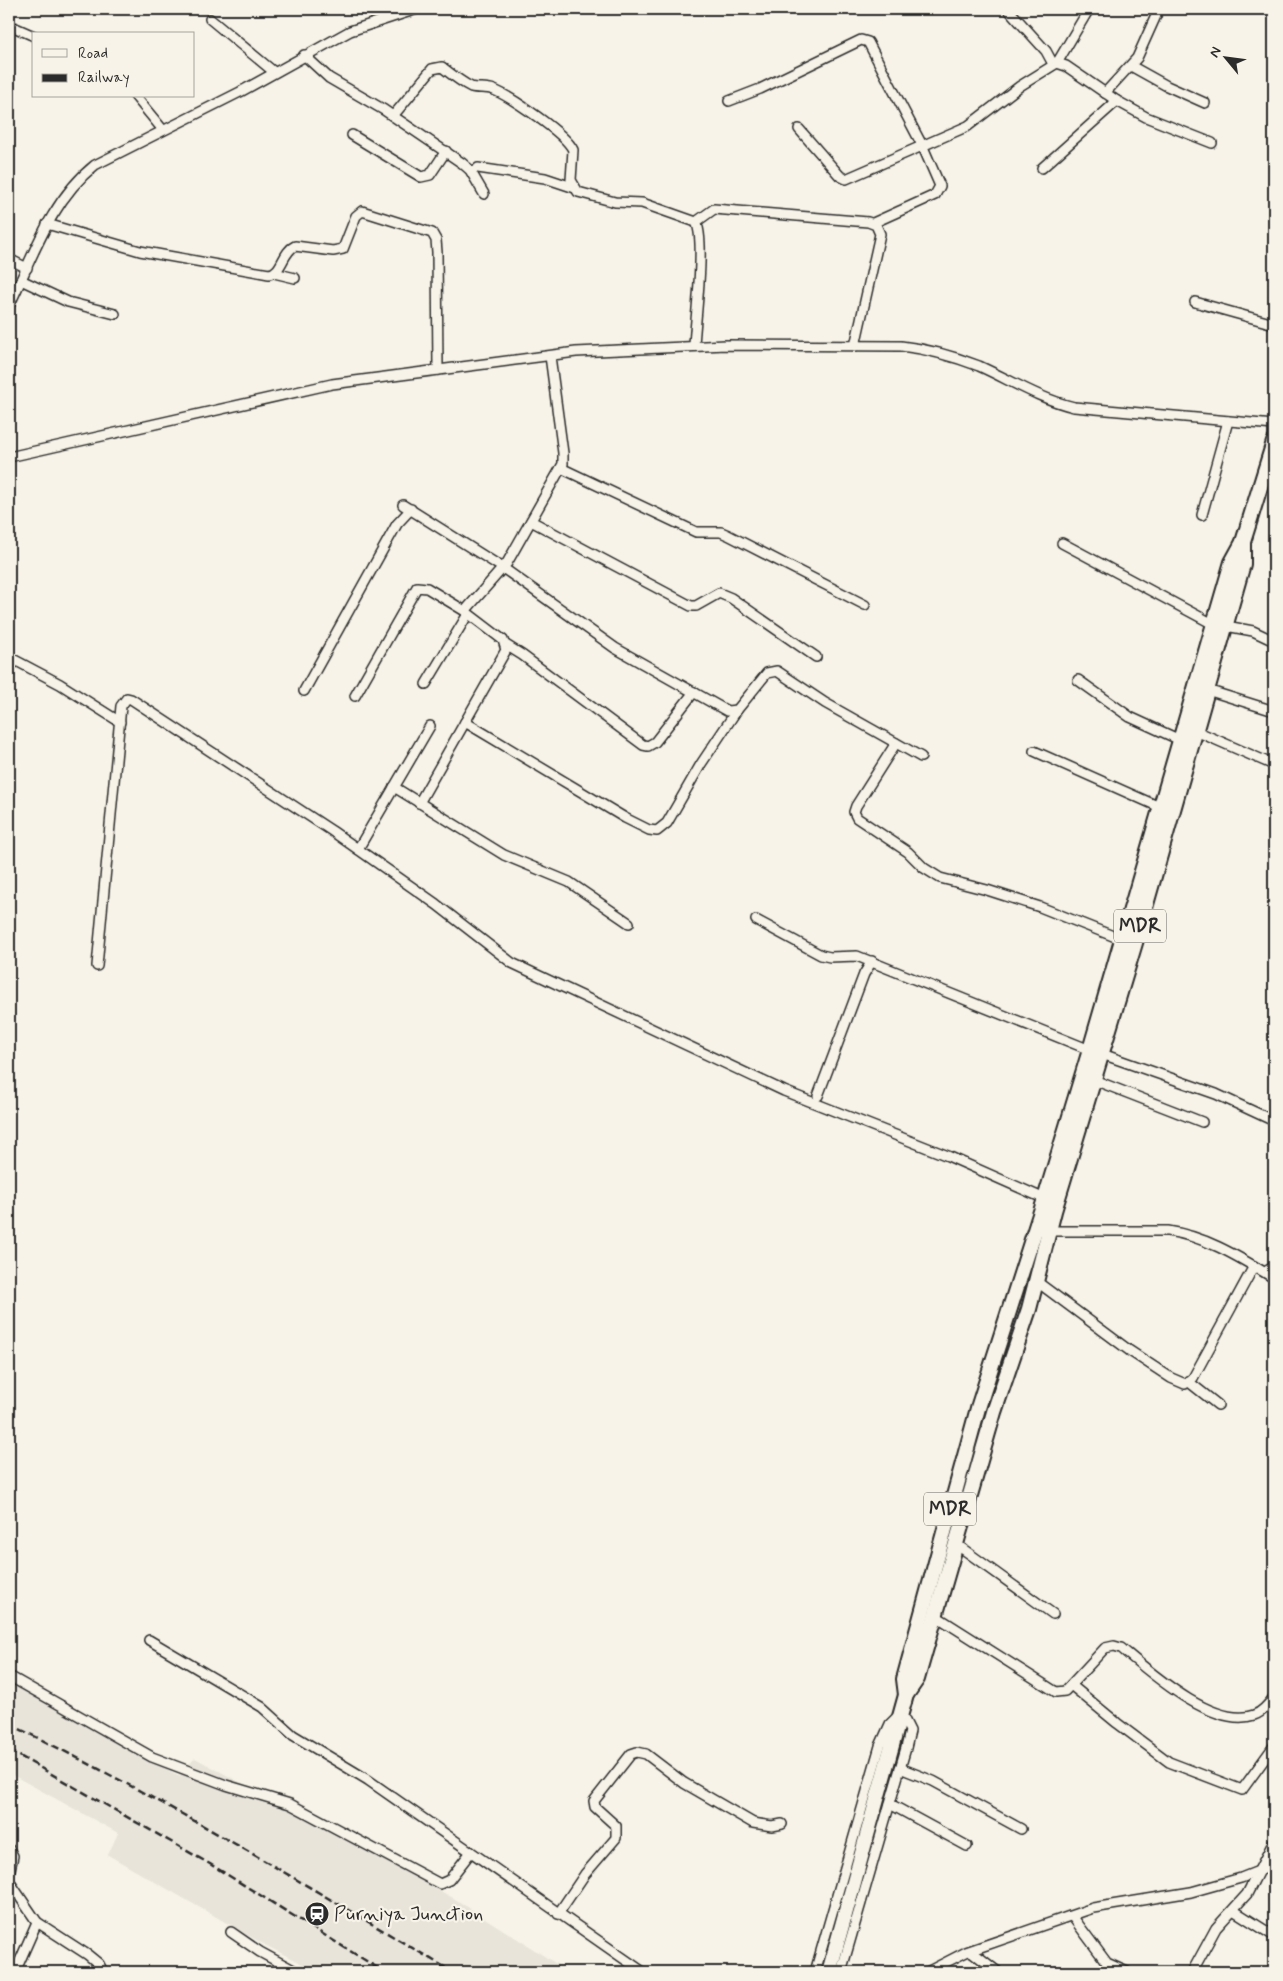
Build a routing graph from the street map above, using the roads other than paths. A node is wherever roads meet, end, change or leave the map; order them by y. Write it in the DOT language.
graph roads {
  1 [pos="416,9"];
  2 [pos="1008,9"];
  3 [pos="1089,9"];
  4 [pos="1159,9"];
  5 [pos="210,19"];
  6 [pos="9,25"];
  7 [pos="32,35"];
  8 [pos="304,55"];
  9 [pos="1055,63"];
  10 [pos="1131,66"];
  11 [pos="274,72"];
  12 [pos="1105,93"];
  13 [pos="136,98"];
  14 [pos="729,101"];
  15 [pos="1117,101"];
  16 [pos="1205,103"];
  17 [pos="393,116"];
  18 [pos="799,129"];
  19 [pos="163,130"];
  20 [pos="352,135"];
  21 [pos="1212,143"];
  22 [pos="923,147"];
  23 [pos="446,151"];
  24 [pos="478,168"];
  25 [pos="1042,168"];
  26 [pos="575,188"];
  27 [pos="484,194"];
  28 [pos="696,222"];
  29 [pos="873,223"];
  30 [pos="47,224"];
  31 [pos="9,259"];
  32 [pos="27,268"];
  33 [pos="274,273"];
  34 [pos="295,278"];
  35 [pos="21,280"];
  36 [pos="1196,302"];
  37 [pos="9,306"];
  38 [pos="115,314"];
  39 [pos="1274,324"];
  40 [pos="694,346"];
  41 [pos="855,346"];
  42 [pos="550,356"];
  43 [pos="438,370"];
  44 [pos="1228,421"];
  45 [pos="1274,425"];
  46 [pos="1274,442"];
  47 [pos="9,457"];
  48 [pos="561,468"];
  49 [pos="1202,515"];
  50 [pos="531,522"];
  51 [pos="1062,543"];
  52 [pos="503,568"];
  53 [pos="865,605"];
  54 [pos="466,613"];
  55 [pos="1220,625"];
  56 [pos="1274,641"];
  57 [pos="506,645"];
  58 [pos="9,657"];
  59 [pos="816,657"];
  60 [pos="1078,680"];
  61 [pos="426,684"];
  62 [pos="1207,690"];
  63 [pos="304,691"];
  64 [pos="694,692"];
  65 [pos="354,696"];
  66 [pos="737,710"];
  67 [pos="1274,711"];
  68 [pos="120,722"];
  69 [pos="465,722"];
  70 [pos="430,726"];
  71 [pos="1196,731"];
  72 [pos="1180,740"];
  73 [pos="896,743"];
  74 [pos="1034,751"];
  75 [pos="921,757"];
  76 [pos="1274,765"];
  77 [pos="394,788"];
  78 [pos="419,803"];
  79 [pos="1166,811"];
  80 [pos="358,849"];
  81 [pos="756,920"];
  82 [pos="628,923"];
  83 [pos="1123,940"];
  84 [pos="872,961"];
  85 [pos="97,966"];
  86 [pos="1103,1027"];
  87 [pos="1096,1052"];
  88 [pos="1094,1080"];
  89 [pos="818,1096"];
  90 [pos="1274,1121"];
  91 [pos="1202,1122"];
  92 [pos="1045,1199"];
  93 [pos="1034,1231"];
  94 [pos="1050,1231"];
  95 [pos="1254,1266"];
  96 [pos="1274,1278"];
  97 [pos="1036,1281"];
  98 [pos="1189,1382"];
  99 [pos="1218,1406"];
  100 [pos="956,1544"];
  101 [pos="1053,1614"];
  102 [pos="936,1616"];
  103 [pos="149,1640"];
  104 [pos="9,1676"];
  105 [pos="1070,1685"];
  106 [pos="906,1696"];
  107 [pos="1274,1698"];
  108 [pos="901,1713"];
  109 [pos="1274,1746"];
  110 [pos="900,1768"];
  111 [pos="890,1804"];
  112 [pos="782,1824"];
  113 [pos="1021,1829"];
  114 [pos="1274,1841"];
  115 [pos="967,1846"];
  116 [pos="9,1849"];
  117 [pos="471,1852"];
  118 [pos="1274,1865"];
  119 [pos="1258,1872"];
  120 [pos="9,1874"];
  121 [pos="9,1881"];
  122 [pos="1233,1910"];
  123 [pos="558,1914"];
  124 [pos="1072,1916"];
  125 [pos="37,1922"];
  126 [pos="231,1932"];
  127 [pos="1274,1936"];
  128 [pos="971,1951"];
  129 [pos="14,1972"];
  130 [pos="103,1972"];
  131 [pos="297,1972"];
  132 [pos="643,1972"];
  133 [pos="815,1972"];
  134 [pos="829,1972"];
  135 [pos="841,1972"];
  136 [pos="928,1972"];
  137 [pos="998,1972"];
  138 [pos="1127,1972"];
  139 [pos="1192,1972"];
  1 -- 8 [label="street"];
  2 -- 9 [label="street"];
  3 -- 9 [label="street"];
  4 -- 10 [label="street"];
  5 -- 11 [label="street"];
  6 -- 7 [label="street"];
  8 -- 11 [label="street"];
  8 -- 17 [label="street"];
  9 -- 12 [label="street"];
  9 -- 22 [label="street"];
  10 -- 12 [label="street"];
  10 -- 16 [label="street"];
  11 -- 19 [label="street"];
  12 -- 15 [label="street"];
  13 -- 19 [label="street"];
  14 -- 22 [label="street"];
  15 -- 21 [label="street"];
  15 -- 25 [label="street"];
  17 -- 23 [label="street"];
  17 -- 26 [label="street"];
  18 -- 22 [label="street"];
  19 -- 30 [label="street"];
  20 -- 23 [label="street"];
  22 -- 29 [label="street"];
  23 -- 27 [label="street"];
  24 -- 26 [label="street"];
  26 -- 28 [label="street"];
  28 -- 29 [label="street"];
  28 -- 40 [label="street"];
  29 -- 41 [label="street"];
  30 -- 32 [label="street"];
  30 -- 33 [label="street"];
  31 -- 32 [label="street"];
  32 -- 35 [label="street"];
  33 -- 34 [label="street"];
  33 -- 43 [label="street"];
  35 -- 37 [label="street"];
  35 -- 38 [label="street"];
  36 -- 39 [label="street"];
  40 -- 41 [label="street"];
  40 -- 42 [label="street"];
  41 -- 44 [label="street"];
  42 -- 43 [label="street"];
  42 -- 48 [label="street"];
  43 -- 47 [label="street"];
  44 -- 45 [label="street"];
  44 -- 49 [label="street"];
  46 -- 55 [label="main road, MDR"];
  48 -- 50 [label="street"];
  48 -- 53 [label="street"];
  50 -- 52 [label="street"];
  50 -- 59 [label="street"];
  51 -- 55 [label="street"];
  52 -- 54 [label="street"];
  52 -- 63 [label="street"];
  52 -- 64 [label="street"];
  54 -- 57 [label="street"];
  54 -- 61 [label="street"];
  54 -- 65 [label="street"];
  55 -- 56 [label="street"];
  55 -- 62 [label="main road, MDR"];
  55 -- 72 [label="main road, MDR"];
  57 -- 64 [label="street"];
  57 -- 69 [label="street"];
  58 -- 68 [label="street"];
  60 -- 72 [label="street"];
  62 -- 67 [label="street"];
  62 -- 71 [label="main road, MDR"];
  64 -- 66 [label="street"];
  66 -- 69 [label="street"];
  66 -- 73 [label="street"];
  68 -- 80 [label="street"];
  68 -- 85 [label="street"];
  69 -- 78 [label="street"];
  70 -- 77 [label="street"];
  71 -- 76 [label="street"];
  71 -- 79 [label="main road, MDR"];
  72 -- 79 [label="main road, MDR"];
  73 -- 75 [label="street"];
  73 -- 83 [label="street"];
  74 -- 79 [label="street"];
  77 -- 78 [label="street"];
  77 -- 80 [label="street"];
  78 -- 82 [label="street"];
  79 -- 83 [label="main road, MDR"];
  79 -- 86 [label="main road, MDR"];
  80 -- 92 [label="street"];
  81 -- 84 [label="street"];
  83 -- 86 [label="main road, MDR"];
  84 -- 87 [label="street"];
  84 -- 89 [label="street"];
  86 -- 87 [label="main road, MDR"];
  87 -- 88 [label="main road, MDR"];
  87 -- 90 [label="street"];
  87 -- 92 [label="main road, MDR"];
  88 -- 91 [label="street"];
  88 -- 94 [label="main road, MDR"];
  92 -- 93 [label="main road, MDR"];
  93 -- 94 [label="street"];
  93 -- 106 [label="main road, MDR"];
  94 -- 95 [label="street"];
  94 -- 97 [label="main road, MDR"];
  95 -- 96 [label="street"];
  95 -- 98 [label="street"];
  97 -- 98 [label="street"];
  97 -- 100 [label="main road, MDR"];
  98 -- 99 [label="street"];
  100 -- 101 [label="street"];
  100 -- 102 [label="main road, MDR"];
  102 -- 105 [label="street"];
  102 -- 106 [label="main road, MDR"];
  103 -- 117 [label="street"];
  104 -- 117 [label="street"];
  105 -- 107 [label="street"];
  105 -- 109 [label="street"];
  106 -- 108 [label="main road, MDR"];
  108 -- 110 [label="street"];
  108 -- 133 [label="street"];
  108 -- 134 [label="main road, MDR"];
  110 -- 111 [label="street"];
  110 -- 113 [label="street"];
  111 -- 115 [label="street"];
  111 -- 135 [label="street"];
  112 -- 123 [label="street"];
  114 -- 119 [label="street"];
  116 -- 120 [label="street"];
  117 -- 123 [label="street"];
  118 -- 119 [label="street"];
  119 -- 122 [label="street"];
  119 -- 124 [label="street"];
  121 -- 125 [label="street"];
  122 -- 127 [label="street"];
  122 -- 139 [label="street"];
  123 -- 132 [label="street"];
  124 -- 128 [label="street"];
  124 -- 138 [label="street"];
  125 -- 129 [label="street"];
  125 -- 130 [label="street"];
  126 -- 131 [label="street"];
  128 -- 136 [label="street"];
  128 -- 137 [label="street"];
}
